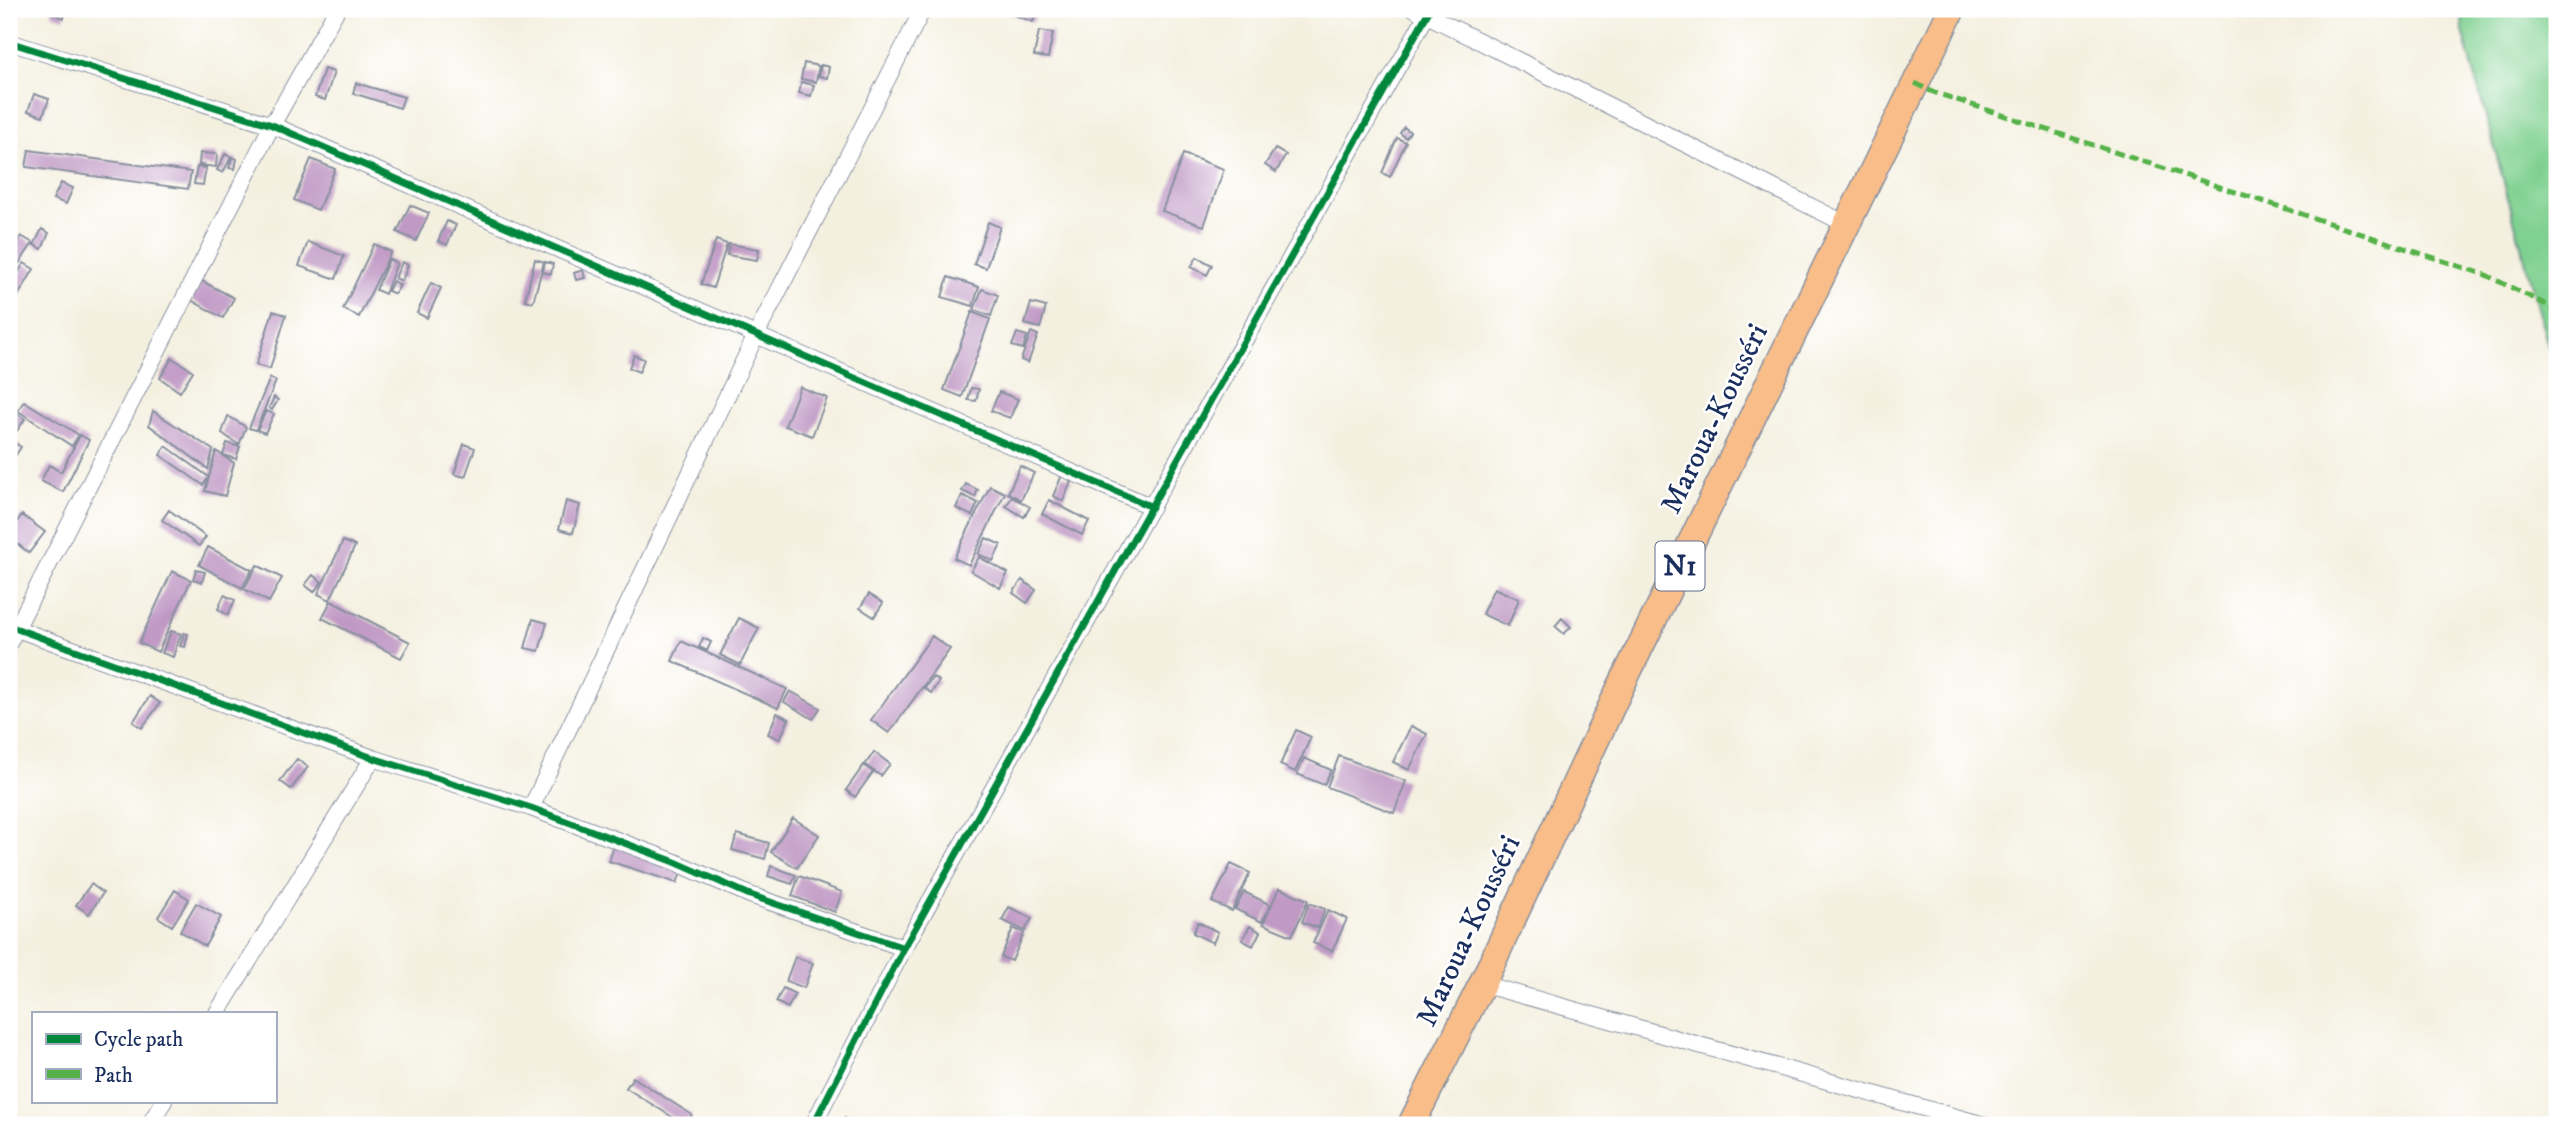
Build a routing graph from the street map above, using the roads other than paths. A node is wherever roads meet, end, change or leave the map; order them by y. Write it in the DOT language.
graph roads {
  1 [pos="337,9"];
  2 [pos="923,9"];
  3 [pos="1952,9"];
  4 [pos="1424,11"];
  5 [pos="9,43"];
  6 [pos="272,125"];
  7 [pos="1848,225"];
  8 [pos="756,335"];
  9 [pos="1152,507"];
  10 [pos="13,627"];
  11 [pos="9,643"];
  12 [pos="373,758"];
  13 [pos="531,808"];
  14 [pos="904,948"];
  15 [pos="1482,985"];
  16 [pos="218,1012"];
  17 [pos="163,1102"];
  18 [pos="149,1125"];
  19 [pos="813,1125"];
  20 [pos="1411,1125"];
  21 [pos="1984,1125"];
  1 -- 6 [label="street"];
  2 -- 8 [label="street"];
  3 -- 7 [label="highway, Maroua-Kousséri / N1"];
  4 -- 7 [label="street"];
  4 -- 9 [label="street"];
  5 -- 6 [label="street"];
  6 -- 8 [label="street"];
  6 -- 10 [label="street"];
  7 -- 15 [label="highway, Maroua-Kousséri / N1"];
  8 -- 9 [label="street"];
  8 -- 13 [label="street"];
  9 -- 14 [label="street"];
  10 -- 11 [label="street"];
  10 -- 12 [label="street"];
  12 -- 13 [label="street"];
  12 -- 16 [label="street"];
  13 -- 14 [label="street"];
  14 -- 19 [label="street"];
  15 -- 20 [label="highway, Maroua-Kousséri / N1"];
  15 -- 21 [label="street"];
  17 -- 18 [label="street"];
}
